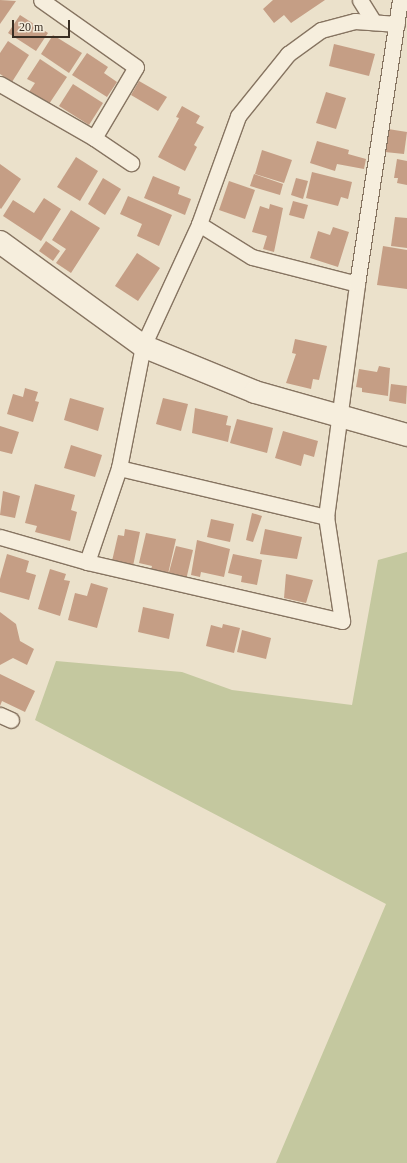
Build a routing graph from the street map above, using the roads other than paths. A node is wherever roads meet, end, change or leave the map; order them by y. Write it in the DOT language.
graph roads {
  1 [pos="41,0"];
  2 [pos="360,0"];
  3 [pos="400,0"];
  4 [pos="374,22"];
  5 [pos="397,24"];
  6 [pos="0,84"];
  7 [pos="94,138"];
  8 [pos="131,163"];
  9 [pos="199,224"];
  10 [pos="0,245"];
  11 [pos="357,284"];
  12 [pos="143,346"];
  13 [pos="339,415"];
  14 [pos="407,435"];
  15 [pos="119,468"];
  16 [pos="326,516"];
  17 [pos="0,537"];
  18 [pos="87,562"];
  1 -- 7 [label="street"];
  2 -- 4 [label="street"];
  3 -- 5 [label="street"];
  4 -- 5 [label="street"];
  4 -- 9 [label="street"];
  5 -- 11 [label="street"];
  6 -- 7 [label="street"];
  7 -- 8 [label="street"];
  9 -- 11 [label="street"];
  9 -- 12 [label="street"];
  10 -- 12 [label="street"];
  11 -- 13 [label="street"];
  12 -- 13 [label="street"];
  12 -- 15 [label="street"];
  13 -- 14 [label="street"];
  13 -- 16 [label="street"];
  15 -- 16 [label="street"];
  15 -- 18 [label="street"];
  16 -- 18 [label="street"];
  17 -- 18 [label="street"];
}
